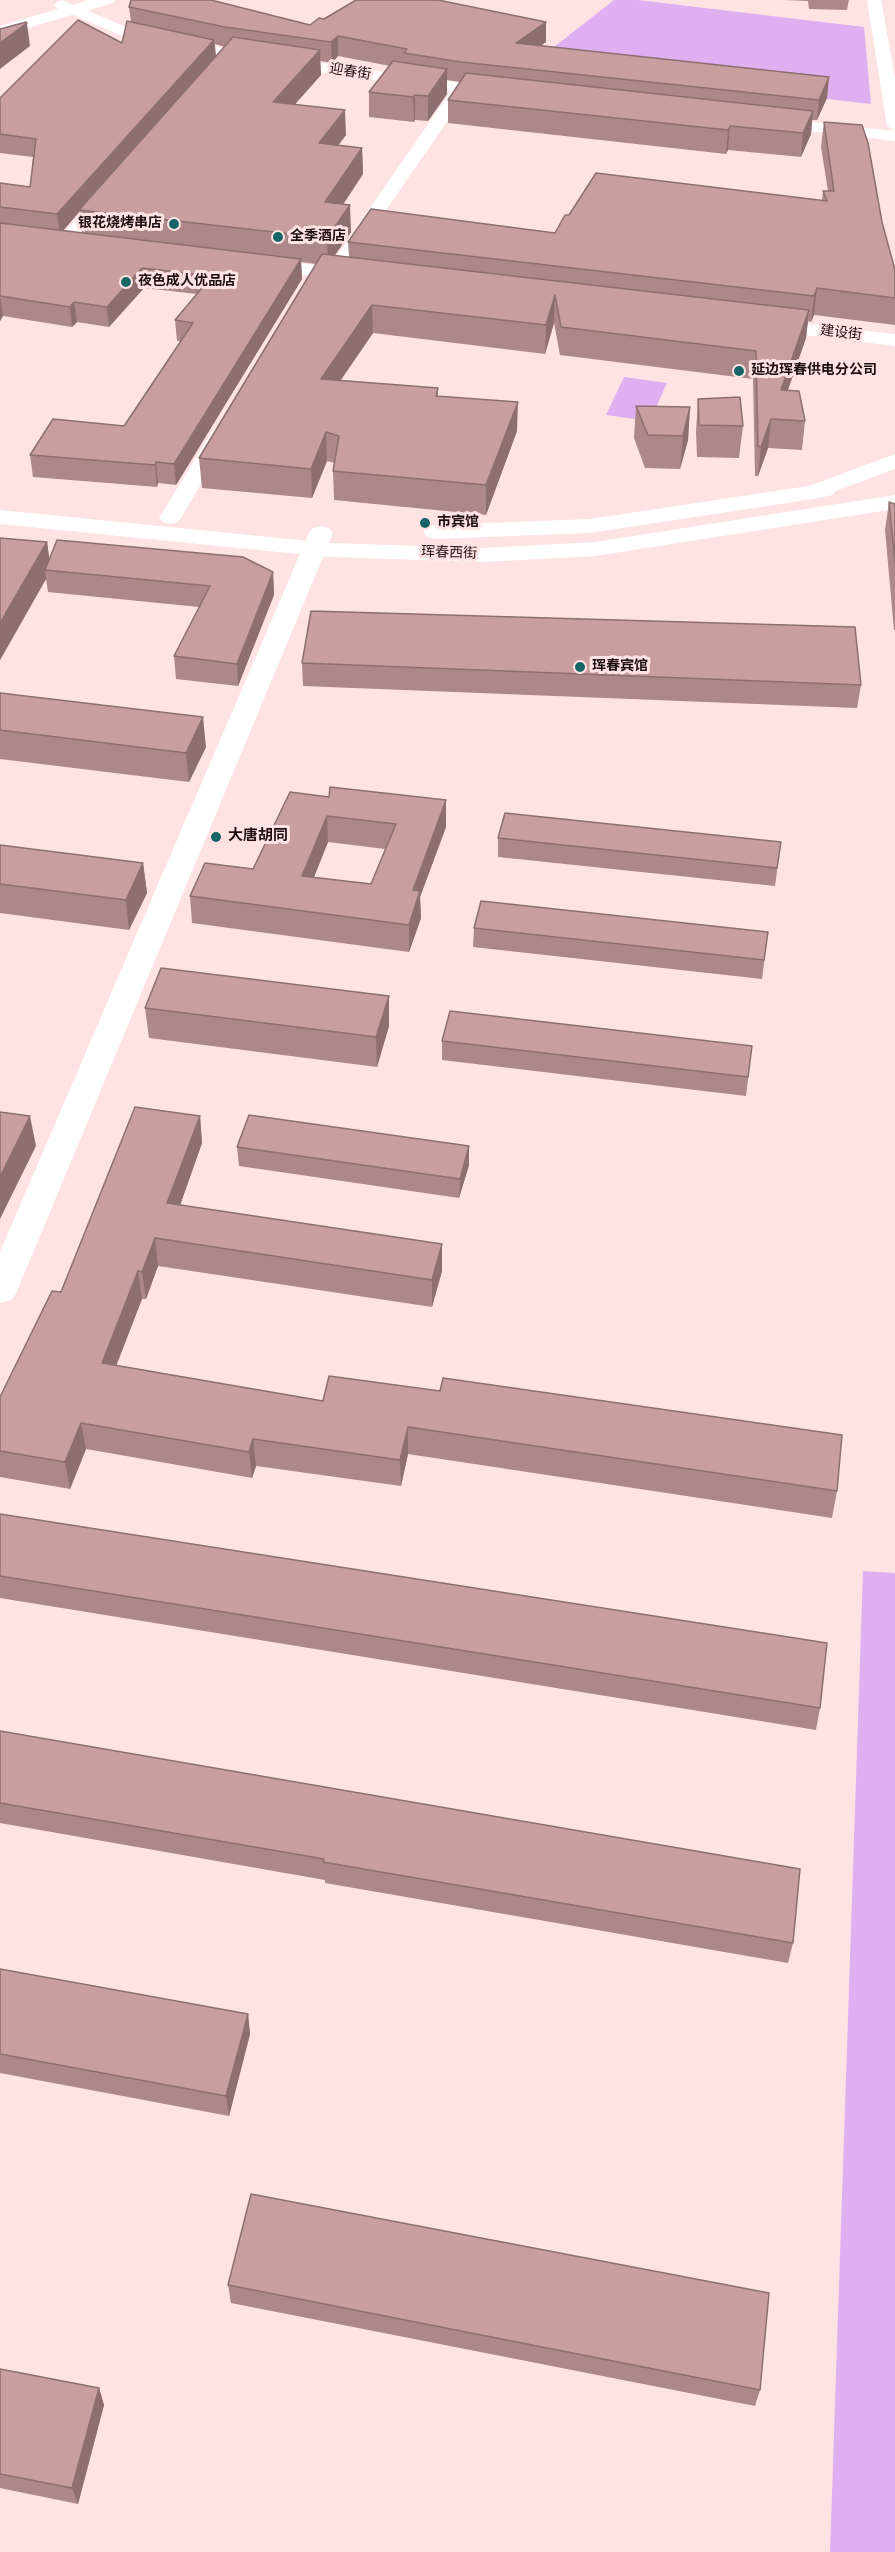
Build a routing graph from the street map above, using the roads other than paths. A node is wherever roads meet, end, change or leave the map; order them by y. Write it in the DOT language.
graph roads {
  1 [pos="107,0"];
  2 [pos="874,0"];
  3 [pos="71,5"];
  4 [pos="0,23"];
  5 [pos="0,31"];
  6 [pos="230,55"];
  7 [pos="214,73"];
  8 [pos="460,89"];
  9 [pos="507,94"];
  10 [pos="754,121"];
  11 [pos="895,126"];
  12 [pos="895,136"];
  13 [pos="120,180"];
  14 [pos="44,240"];
  15 [pos="65,242"];
  16 [pos="88,245"];
  17 [pos="237,262"];
  18 [pos="326,272"];
  19 [pos="381,279"];
  20 [pos="305,292"];
  21 [pos="743,322"];
  22 [pos="895,340"];
  23 [pos="232,415"];
  24 [pos="895,461"];
  25 [pos="895,480"];
  26 [pos="813,492"];
  27 [pos="895,502"];
  28 [pos="0,503"];
  29 [pos="822,514"];
  30 [pos="0,517"];
  31 [pos="170,518"];
  32 [pos="895,522"];
  33 [pos="317,541"];
  34 [pos="0,1291"];
  1 -- 3 [label="main road"];
  2 -- 11 [label="street"];
  3 -- 4 [label="main road"];
  3 -- 5 [label="main road"];
  3 -- 6 [label="street, 迎春街"];
  6 -- 7 [label="street"];
  6 -- 8 [label="street, 迎春街"];
  8 -- 9 [label="street, 迎春街"];
  8 -- 18 [label="street"];
  10 -- 12 [label="street"];
  13 -- 15 [label="street"];
  14 -- 15 [label="main road"];
  15 -- 16 [label="main road"];
  17 -- 18 [label="main road"];
  18 -- 19 [label="main road"];
  18 -- 20 [label="street"];
  21 -- 22 [label="main road, 建设街"];
  23 -- 31 [label="street"];
  24 -- 26 [label="main road"];
  25 -- 26 [label="main road, 珲春西街"];
  26 -- 33 [label="main road, 珲春西街"];
  27 -- 29 [label="main road, 珲春西街"];
  28 -- 31 [label="main road, 珲春西街"];
  29 -- 32 [label="main road"];
  29 -- 33 [label="main road, 珲春西街"];
  30 -- 33 [label="main road, 珲春西街"];
  31 -- 33 [label="main road, 珲春西街"];
  33 -- 34 [label="main road"];
}
